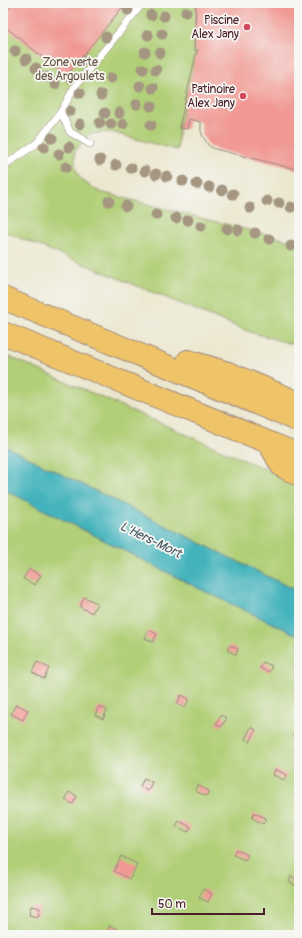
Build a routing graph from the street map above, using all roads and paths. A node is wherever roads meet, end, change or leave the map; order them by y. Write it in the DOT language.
graph roads {
  1 [pos="142,3"];
  2 [pos="61,112"];
  3 [pos="90,144"];
  4 [pos="6,166"];
  5 [pos="3,298"];
  6 [pos="78,329"];
  7 [pos="3,333"];
  8 [pos="299,403"];
  9 [pos="299,421"];
  10 [pos="270,443"];
  11 [pos="299,455"];
  12 [pos="299,474"];
  1 -- 2 [label="lane"];
  2 -- 3 [label="lane"];
  2 -- 4 [label="lane"];
  5 -- 6 [label="highway"];
  6 -- 8 [label="highway"];
  6 -- 9 [label="highway"];
  7 -- 10 [label="highway"];
  10 -- 11 [label="highway"];
  10 -- 12 [label="highway"];
}
